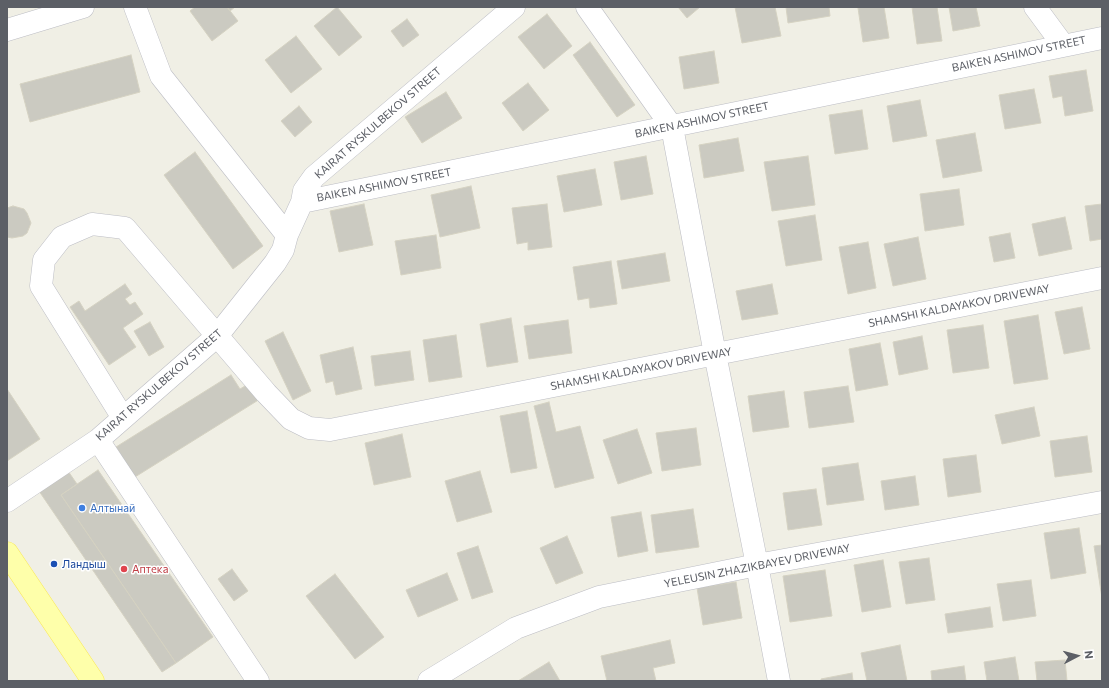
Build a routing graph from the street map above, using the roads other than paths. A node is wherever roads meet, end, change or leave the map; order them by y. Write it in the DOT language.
graph roads {
  1 [pos="83,7"];
  2 [pos="135,7"];
  3 [pos="514,7"];
  4 [pos="587,7"];
  5 [pos="1035,7"];
  6 [pos="7,30"];
  7 [pos="1102,38"];
  8 [pos="1064,45"];
  9 [pos="672,127"];
  10 [pos="302,202"];
  11 [pos="287,234"];
  12 [pos="1102,278"];
  13 [pos="217,336"];
  14 [pos="715,354"];
  15 [pos="123,418"];
  16 [pos="98,440"];
  17 [pos="7,501"];
  18 [pos="1102,502"];
  19 [pos="7,553"];
  20 [pos="757,565"];
  21 [pos="93,681"];
  22 [pos="258,681"];
  23 [pos="429,681"];
  24 [pos="779,681"];
  1 -- 6 [label="street"];
  2 -- 11 [label="street"];
  3 -- 10 [label="street, KAIRAT RYSKULBEKOV STREET"];
  4 -- 9 [label="street"];
  5 -- 8 [label="street"];
  7 -- 8 [label="street, BAIKEN ASHIMOV STREET"];
  8 -- 9 [label="street, BAIKEN ASHIMOV STREET"];
  9 -- 10 [label="street, BAIKEN ASHIMOV STREET"];
  9 -- 14 [label="street"];
  10 -- 11 [label="street, KAIRAT RYSKULBEKOV STREET"];
  11 -- 13 [label="street, KAIRAT RYSKULBEKOV STREET"];
  12 -- 14 [label="street, SHAMSHI KALDAYAKOV DRIVEWAY"];
  13 -- 14 [label="street, SHAMSHI KALDAYAKOV DRIVEWAY"];
  13 -- 15 [label="street, KAIRAT RYSKULBEKOV STREET"];
  13 -- 15 [label="street, SHAMSHI KALDAYAKOV DRIVEWAY"];
  14 -- 20 [label="street"];
  15 -- 16 [label="street, KAIRAT RYSKULBEKOV STREET"];
  16 -- 17 [label="street, KAIRAT RYSKULBEKOV STREET"];
  16 -- 22 [label="street"];
  18 -- 20 [label="street, YELEUSIN ZHAZIKBAYEV DRIVEWAY"];
  19 -- 21 [label="main road"];
  20 -- 23 [label="street, YELEUSIN ZHAZIKBAYEV DRIVEWAY"];
  20 -- 24 [label="street"];
}
